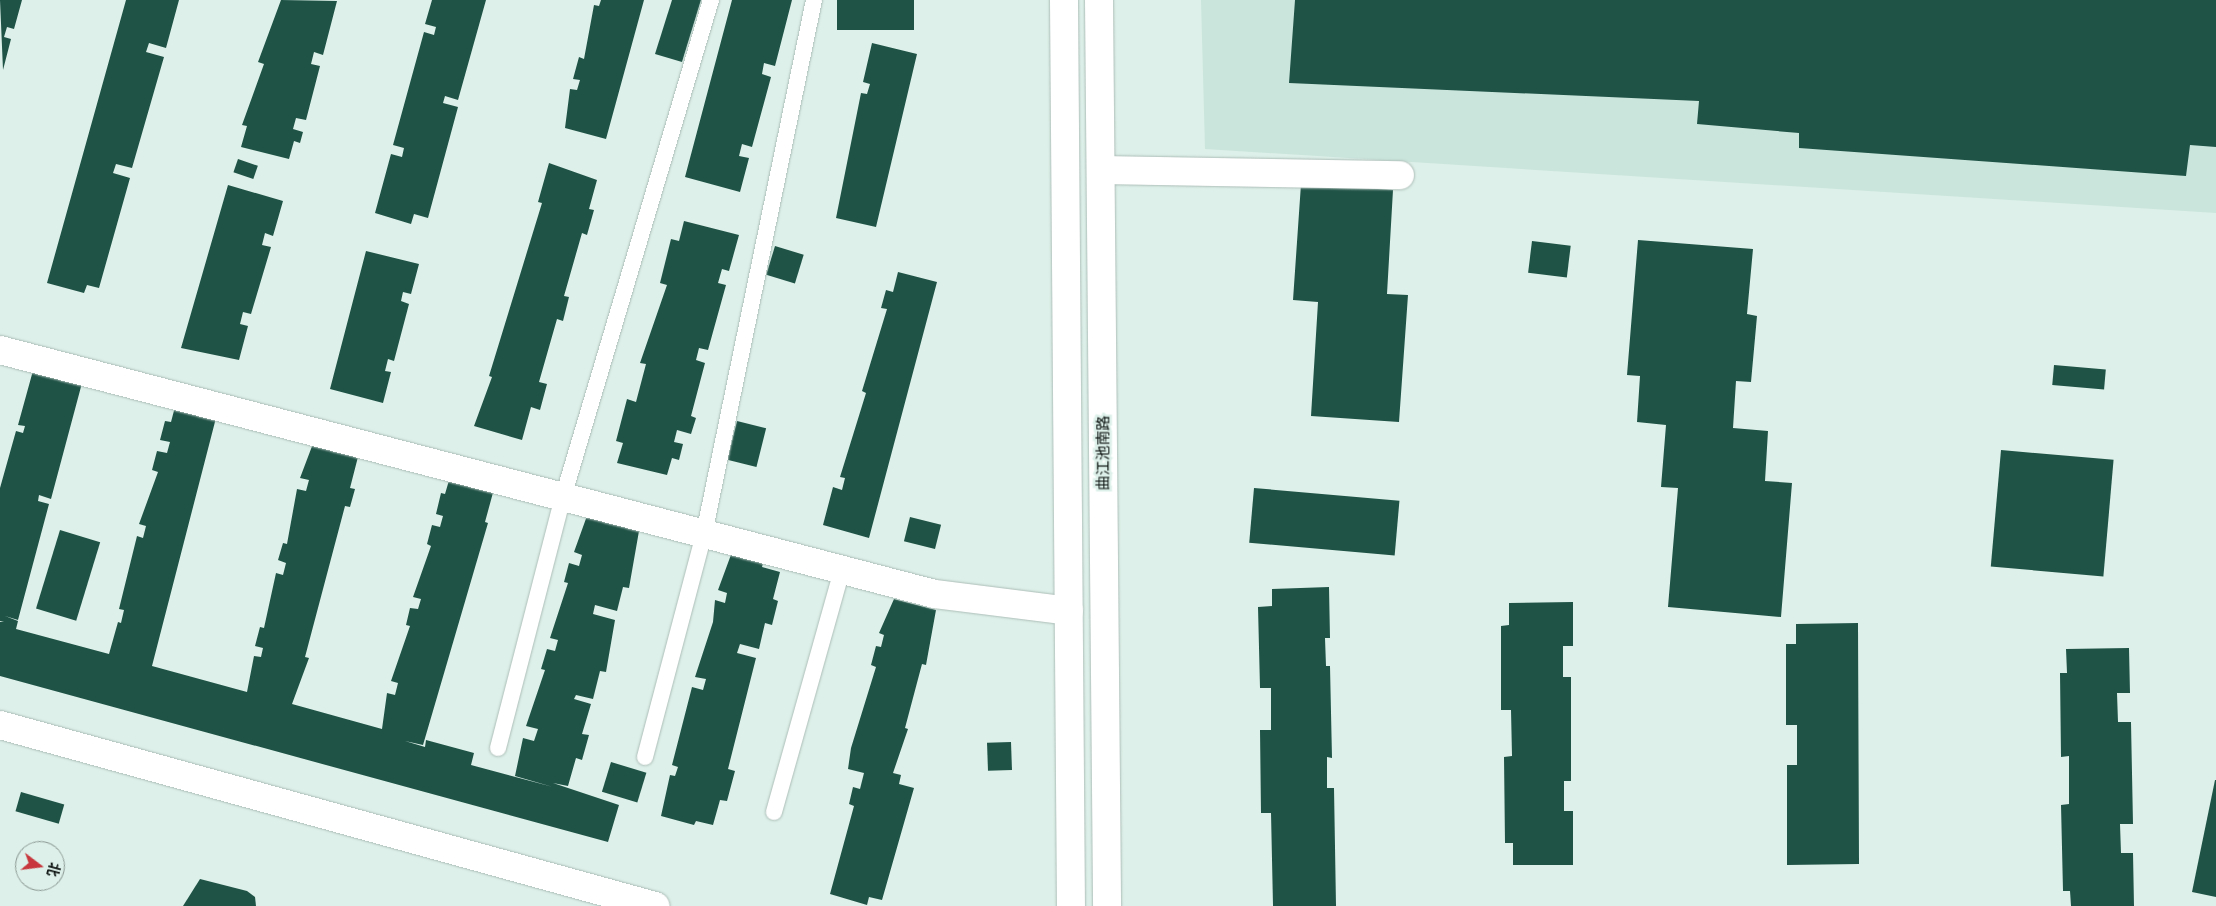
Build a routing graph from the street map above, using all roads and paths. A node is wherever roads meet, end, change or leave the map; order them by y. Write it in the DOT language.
graph roads {
  1 [pos="711,0"];
  2 [pos="814,0"];
  3 [pos="1064,0"];
  4 [pos="1099,0"];
  5 [pos="1100,170"];
  6 [pos="1400,175"];
  7 [pos="0,350"];
  8 [pos="563,497"];
  9 [pos="704,534"];
  10 [pos="842,570"];
  11 [pos="1069,611"];
  12 [pos="0,725"];
  13 [pos="498,748"];
  14 [pos="645,757"];
  15 [pos="774,812"];
  16 [pos="655,906"];
  17 [pos="1071,906"];
  18 [pos="1106,906"];
  1 -- 8 [label="lane"];
  2 -- 9 [label="lane"];
  3 -- 11 [label="street"];
  4 -- 5 [label="street, 曲江池南路"];
  5 -- 6 [label="street"];
  5 -- 18 [label="street, 曲江池南路"];
  7 -- 8 [label="street"];
  8 -- 9 [label="street"];
  8 -- 13 [label="lane"];
  9 -- 10 [label="street"];
  9 -- 14 [label="lane"];
  10 -- 11 [label="street"];
  10 -- 15 [label="lane"];
  11 -- 17 [label="street"];
  12 -- 16 [label="street"];
}
